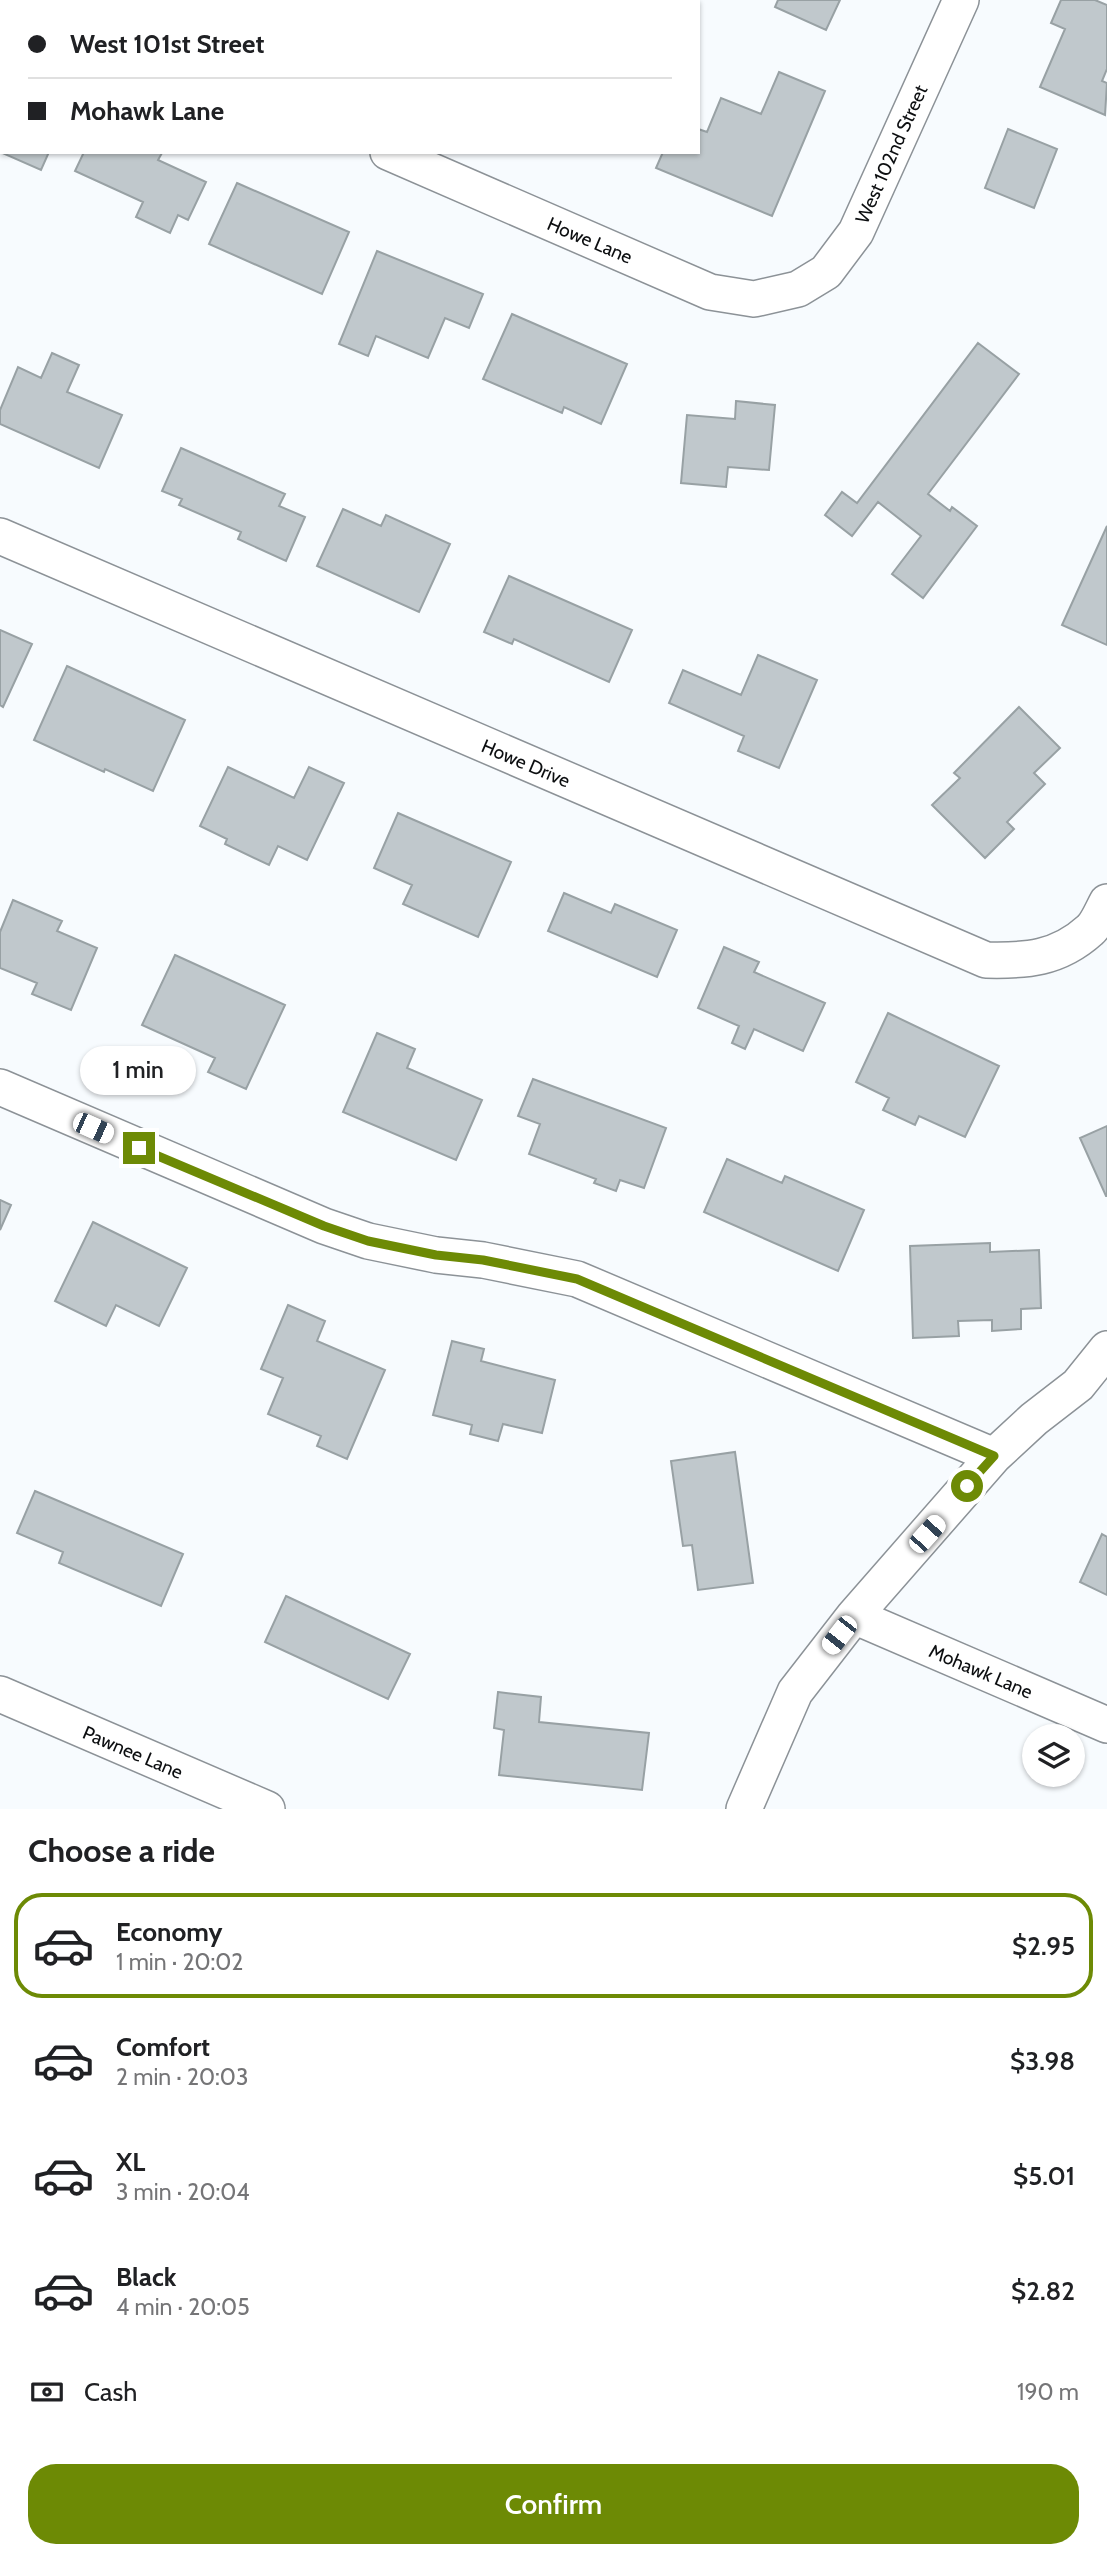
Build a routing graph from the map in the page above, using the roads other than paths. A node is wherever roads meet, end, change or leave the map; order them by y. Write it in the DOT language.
graph roads {
  1 [pos="961,0"];
  2 [pos="393,154"];
  3 [pos="797,289"];
  4 [pos="0,536"];
  5 [pos="1107,902"];
  6 [pos="0,1087"];
  7 [pos="1107,1349"];
  8 [pos="994,1456"];
  9 [pos="854,1616"];
  10 [pos="0,1694"];
  11 [pos="1107,1726"];
  12 [pos="267,1809"];
  13 [pos="744,1809"];
  1 -- 3 [label="street, West 102nd Street"];
  2 -- 3 [label="street, Howe Lane"];
  4 -- 5 [label="street, Howe Drive"];
  6 -- 8 [label="street"];
  7 -- 8 [label="street"];
  8 -- 9 [label="street"];
  9 -- 11 [label="street, Mohawk Lane"];
  9 -- 13 [label="street"];
  10 -- 12 [label="street, Pawnee Lane"];
}
